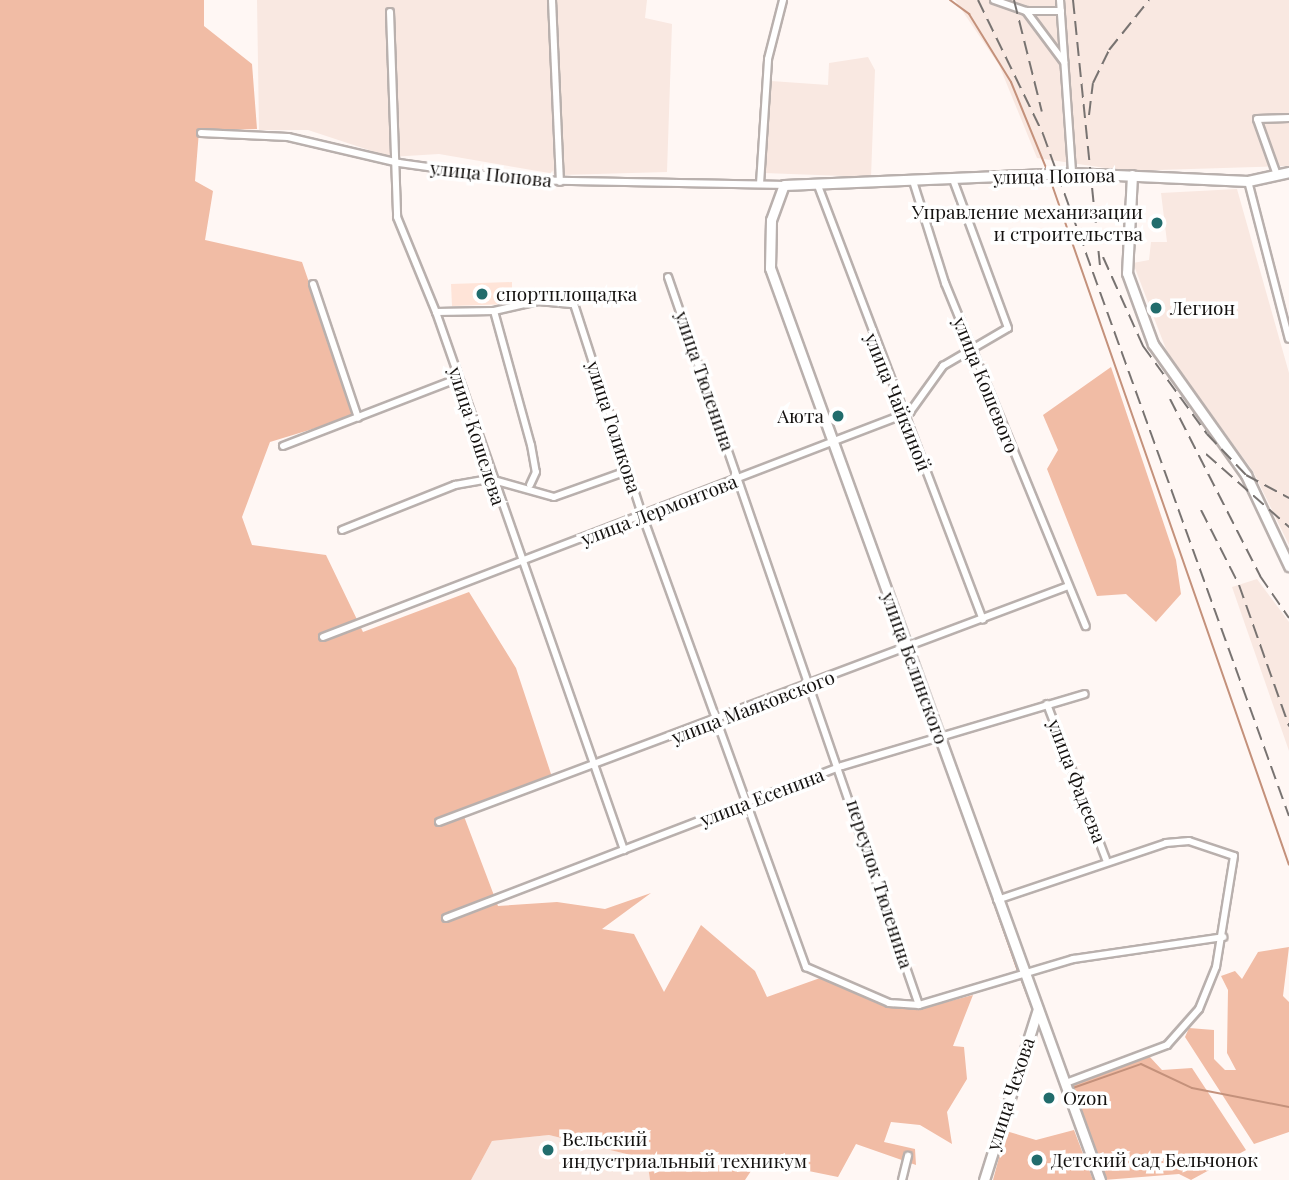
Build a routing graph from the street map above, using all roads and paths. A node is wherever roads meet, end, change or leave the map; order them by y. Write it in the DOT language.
graph roads {
  1 [pos="552,0"];
  2 [pos="783,0"];
  3 [pos="994,0"];
  4 [pos="1060,0"];
  5 [pos="1026,11"];
  6 [pos="1061,11"];
  7 [pos="390,12"];
  8 [pos="1065,64"];
  9 [pos="1289,118"];
  10 [pos="201,133"];
  11 [pos="399,163"];
  12 [pos="1289,172"];
  13 [pos="1072,173"];
  14 [pos="1132,175"];
  15 [pos="1277,175"];
  16 [pos="953,179"];
  17 [pos="913,181"];
  18 [pos="1248,181"];
  19 [pos="559,182"];
  20 [pos="817,183"];
  21 [pos="760,184"];
  22 [pos="784,185"];
  23 [pos="668,277"];
  24 [pos="313,284"];
  25 [pos="494,311"];
  26 [pos="436,312"];
  27 [pos="1289,339"];
  28 [pos="971,349"];
  29 [pos="457,379"];
  30 [pos="900,413"];
  31 [pos="358,418"];
  32 [pos="832,440"];
  33 [pos="282,446"];
  34 [pos="627,471"];
  35 [pos="490,479"];
  36 [pos="738,479"];
  37 [pos="530,485"];
  38 [pos="643,517"];
  39 [pos="342,530"];
  40 [pos="519,563"];
  41 [pos="1289,566"];
  42 [pos="1066,587"];
  43 [pos="983,620"];
  44 [pos="1086,626"];
  45 [pos="323,637"];
  46 [pos="909,650"];
  47 [pos="812,684"];
  48 [pos="1085,694"];
  49 [pos="1047,704"];
  50 [pos="719,719"];
  51 [pos="940,735"];
  52 [pos="842,766"];
  53 [pos="596,768"];
  54 [pos="748,802"];
  55 [pos="439,822"];
  56 [pos="624,850"];
  57 [pos="1106,859"];
  58 [pos="997,900"];
  59 [pos="446,918"];
  60 [pos="1223,937"];
  61 [pos="1026,974"];
  62 [pos="919,1005"];
  63 [pos="1038,1009"];
  64 [pos="1066,1083"];
  65 [pos="908,1156"];
  66 [pos="902,1180"];
  67 [pos="984,1180"];
  68 [pos="1100,1180"];
  1 -- 19 [label="street"];
  2 -- 21 [label="street"];
  3 -- 5 [label="street"];
  4 -- 6 [label="street"];
  5 -- 6 [label="street"];
  5 -- 8 [label="street"];
  6 -- 8 [label="street"];
  7 -- 11 [label="street, улица Кошелева"];
  8 -- 13 [label="street"];
  9 -- 15 [label="street"];
  10 -- 11 [label="street, улица Попова"];
  11 -- 19 [label="street, улица Попова"];
  11 -- 26 [label="street, улица Кошелева"];
  12 -- 15 [label="street, улица Попова"];
  13 -- 14 [label="street, улица Попова"];
  13 -- 16 [label="street, улица Попова"];
  14 -- 18 [label="street, улица Попова"];
  14 -- 41 [label="street"];
  15 -- 18 [label="street, улица Попова"];
  16 -- 17 [label="street, улица Попова"];
  16 -- 28 [label="street, улица Лермонтова"];
  17 -- 20 [label="street, улица Попова"];
  17 -- 28 [label="street, улица Кошевого"];
  18 -- 27 [label="street"];
  19 -- 21 [label="street, улица Попова"];
  20 -- 22 [label="street"];
  20 -- 30 [label="street, улица Чайкиной"];
  21 -- 22 [label="street, улица Попова"];
  22 -- 32 [label="street, улица Белинского"];
  23 -- 36 [label="street, улица Тюленина"];
  24 -- 31 [label="street"];
  25 -- 26 [label="street, улица Голикова"];
  25 -- 34 [label="street, улица Голикова"];
  25 -- 37 [label="street"];
  26 -- 29 [label="street, улица Кошелева"];
  28 -- 30 [label="street, улица Лермонтова"];
  28 -- 42 [label="street, улица Кошевого"];
  29 -- 31 [label="street"];
  29 -- 35 [label="street, улица Кошелева"];
  30 -- 32 [label="street, улица Лермонтова"];
  30 -- 43 [label="street, улица Чайкиной"];
  31 -- 33 [label="street"];
  32 -- 36 [label="street, улица Лермонтова"];
  32 -- 46 [label="street, улица Белинского"];
  34 -- 37 [label="street"];
  34 -- 38 [label="street, улица Голикова"];
  35 -- 37 [label="street"];
  35 -- 39 [label="street"];
  35 -- 40 [label="street, улица Кошелева"];
  36 -- 38 [label="street, улица Лермонтова"];
  36 -- 47 [label="street, улица Тюленина"];
  38 -- 40 [label="street, улица Лермонтова"];
  38 -- 50 [label="street, улица Голикова"];
  40 -- 45 [label="street, улица Лермонтова"];
  40 -- 53 [label="street, улица Кошелева"];
  42 -- 43 [label="street, улица Маяковского"];
  42 -- 44 [label="street, улица Кошевого"];
  43 -- 46 [label="street, улица Маяковского"];
  46 -- 47 [label="street, улица Маяковского"];
  46 -- 51 [label="street, улица Белинского"];
  47 -- 50 [label="street, улица Маяковского"];
  47 -- 52 [label="street, переулок Тюленина"];
  48 -- 49 [label="street, улица Есенина"];
  49 -- 51 [label="street, улица Есенина"];
  49 -- 57 [label="street, улица Фадеева"];
  50 -- 53 [label="street, улица Маяковского"];
  50 -- 54 [label="street, улица Голикова"];
  51 -- 52 [label="street, улица Есенина"];
  51 -- 58 [label="street, улица Белинского"];
  52 -- 54 [label="street, улица Есенина"];
  52 -- 62 [label="street, переулок Тюленина"];
  53 -- 55 [label="street, улица Маяковского"];
  53 -- 56 [label="street, улица Кошелева"];
  54 -- 56 [label="street, улица Есенина"];
  54 -- 62 [label="street, улица Голикова"];
  56 -- 59 [label="street, улица Есенина"];
  57 -- 58 [label="street"];
  57 -- 60 [label="street"];
  58 -- 61 [label="street, улица Белинского"];
  60 -- 61 [label="street"];
  60 -- 64 [label="street"];
  61 -- 62 [label="street"];
  61 -- 63 [label="street, улица Белинского"];
  63 -- 64 [label="street, улица Белинского"];
  63 -- 67 [label="street, улица Чехова"];
  64 -- 68 [label="street, улица Белинского"];
  65 -- 66 [label="street"];
}
